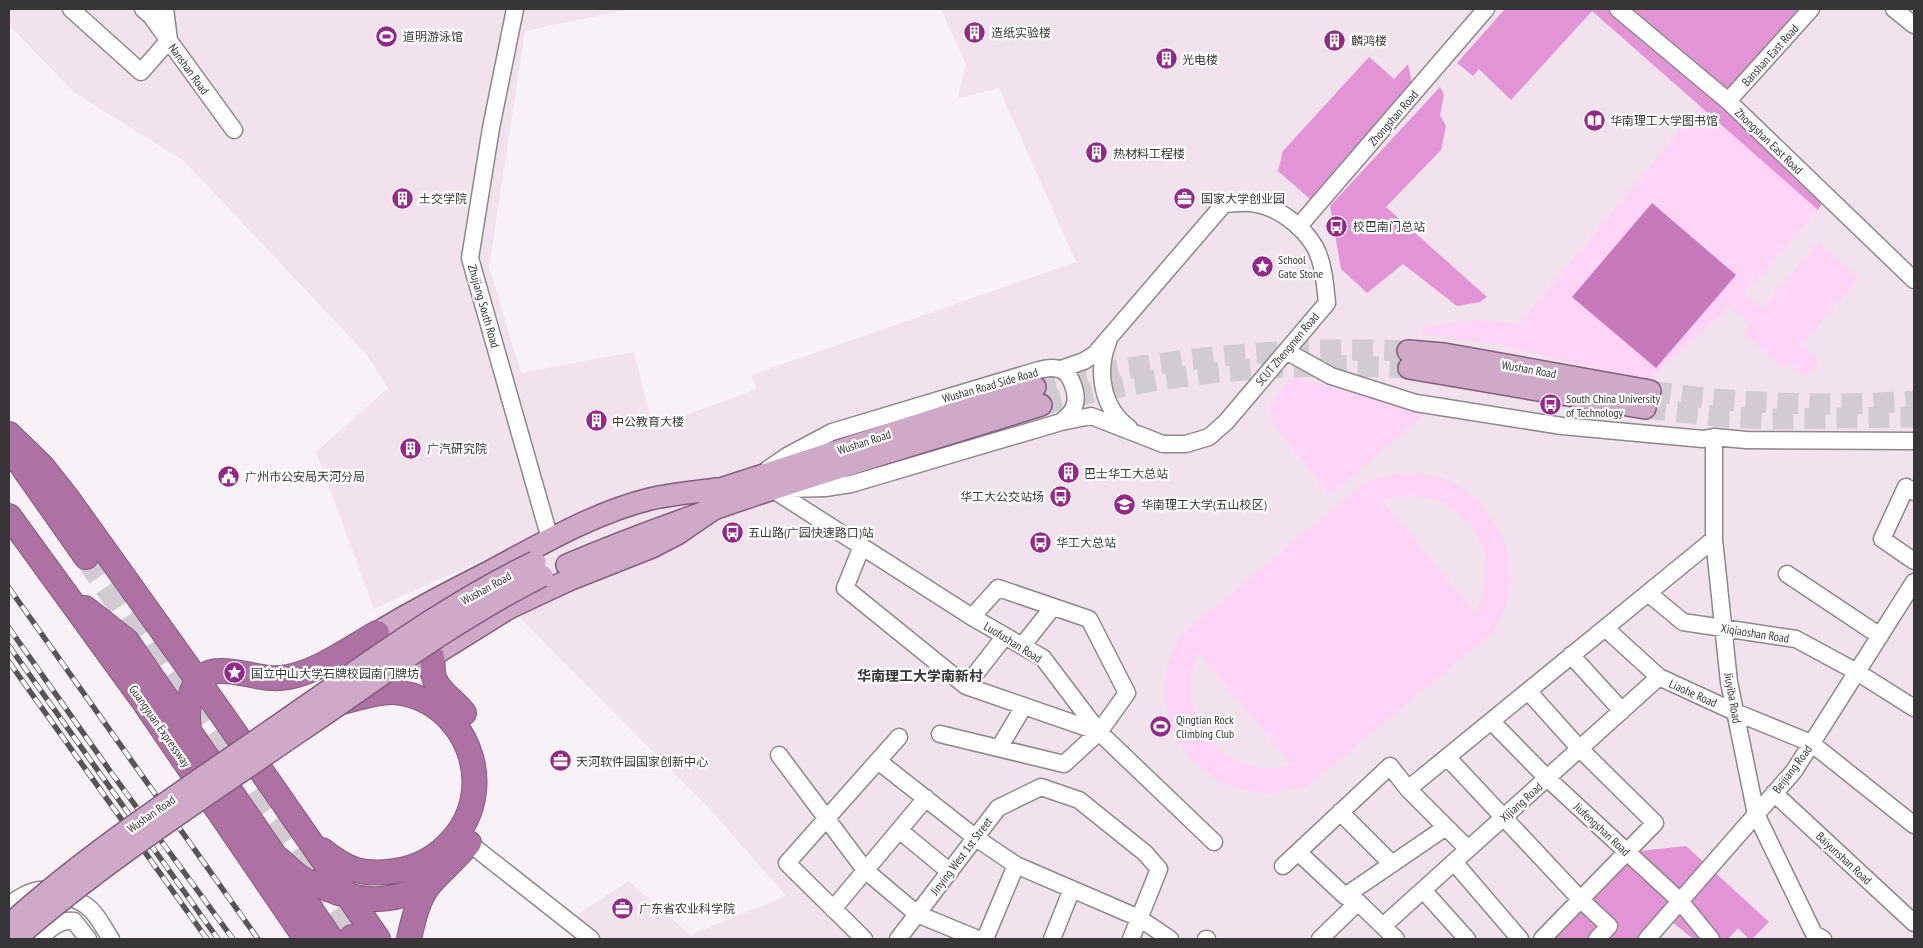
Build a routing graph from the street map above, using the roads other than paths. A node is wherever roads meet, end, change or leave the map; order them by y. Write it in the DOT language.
graph roads {
  1 [pos="71,9"];
  2 [pos="143,9"];
  3 [pos="165,9"];
  4 [pos="515,9"];
  5 [pos="1486,9"];
  6 [pos="1618,9"];
  7 [pos="1811,9"];
  8 [pos="1894,9"];
  9 [pos="1914,25"];
  10 [pos="169,40"];
  11 [pos="1728,101"];
  12 [pos="234,130"];
  13 [pos="1299,226"];
  14 [pos="1914,280"];
  15 [pos="1110,334"];
  16 [pos="1286,351"];
  17 [pos="1409,360"];
  18 [pos="1061,369"];
  19 [pos="1038,396"];
  20 [pos="1647,399"];
  21 [pos="1061,422"];
  22 [pos="9,434"];
  23 [pos="1140,437"];
  24 [pos="1714,438"];
  25 [pos="1914,441"];
  26 [pos="9,447"];
  27 [pos="764,483"];
  28 [pos="1914,492"];
  29 [pos="716,498"];
  30 [pos="9,516"];
  31 [pos="550,539"];
  32 [pos="1714,539"];
  33 [pos="862,546"];
  34 [pos="86,557"];
  35 [pos="1914,561"];
  36 [pos="539,569"];
  37 [pos="1787,574"];
  38 [pos="1914,582"];
  39 [pos="64,591"];
  40 [pos="1648,593"];
  41 [pos="1053,607"];
  42 [pos="972,617"];
  43 [pos="1605,628"];
  44 [pos="1724,628"];
  45 [pos="377,633"];
  46 [pos="1005,636"];
  47 [pos="1880,636"];
  48 [pos="1022,646"];
  49 [pos="1571,655"];
  50 [pos="432,656"];
  51 [pos="1857,672"];
  52 [pos="1659,677"];
  53 [pos="198,680"];
  54 [pos="966,686"];
  55 [pos="1528,691"];
  56 [pos="342,702"];
  57 [pos="1024,706"];
  58 [pos="1914,708"];
  59 [pos="1622,711"];
  60 [pos="1735,712"];
  61 [pos="1491,721"];
  62 [pos="189,730"];
  63 [pos="1099,732"];
  64 [pos="940,734"];
  65 [pos="899,738"];
  66 [pos="1811,743"];
  67 [pos="999,748"];
  68 [pos="1580,749"];
  69 [pos="779,756"];
  70 [pos="1447,757"];
  71 [pos="878,761"];
  72 [pos="1547,778"];
  73 [pos="1408,789"];
  74 [pos="1774,793"];
  75 [pos="926,798"];
  76 [pos="1340,812"];
  77 [pos="1756,814"];
  78 [pos="1504,817"];
  79 [pos="826,819"];
  80 [pos="1914,825"];
  81 [pos="1446,828"];
  82 [pos="899,830"];
  83 [pos="976,838"];
  84 [pos="309,839"];
  85 [pos="1214,842"];
  86 [pos="469,843"];
  87 [pos="1468,850"];
  88 [pos="1298,852"];
  89 [pos="1627,852"];
  90 [pos="275,856"];
  91 [pos="1454,862"];
  92 [pos="1392,864"];
  93 [pos="1016,865"];
  94 [pos="1283,866"];
  95 [pos="865,870"];
  96 [pos="950,872"];
  97 [pos="429,885"];
  98 [pos="1072,889"];
  99 [pos="1423,890"];
  100 [pos="349,897"];
  101 [pos="1581,900"];
  102 [pos="1680,901"];
  103 [pos="9,905"];
  104 [pos="833,909"];
  105 [pos="918,914"];
  106 [pos="1139,918"];
  107 [pos="1914,923"];
  108 [pos="9,925"];
  109 [pos="1383,926"];
  110 [pos="1328,936"];
  111 [pos="346,938"];
  112 [pos="15,939"];
  113 [pos="39,939"];
  114 [pos="88,939"];
  115 [pos="111,939"];
  116 [pos="306,939"];
  117 [pos="378,939"];
  118 [pos="409,939"];
  119 [pos="591,939"];
  120 [pos="864,939"];
  121 [pos="898,939"];
  122 [pos="978,939"];
  123 [pos="985,939"];
  124 [pos="1052,939"];
  125 [pos="1131,939"];
  126 [pos="1170,939"];
  127 [pos="1396,939"];
  128 [pos="1467,939"];
  129 [pos="1520,939"];
  130 [pos="1542,939"];
  131 [pos="1597,939"];
  132 [pos="1646,939"];
  133 [pos="1711,939"];
  134 [pos="1823,939"];
  1 -- 10 [label="street"];
  2 -- 10 [label="street, Nanshan Road"];
  3 -- 10 [label="street"];
  4 -- 31 [label="street, Zhujiang South Road"];
  5 -- 13 [label="street, Zhongshan Road"];
  6 -- 11 [label="street, Zhongshan East Road"];
  7 -- 11 [label="street, Banshan East Road"];
  8 -- 9 [label="street"];
  10 -- 12 [label="street, Nanshan Road"];
  11 -- 14 [label="street, Zhongshan East Road"];
  13 -- 15 [label="street, SCUT Zhengmen Road"];
  13 -- 16 [label="street, SCUT Zhengmen Road"];
  15 -- 18 [label="street, SCUT Zhengmen Road"];
  15 -- 23 [label="street, SCUT Zhengmen Road"];
  16 -- 23 [label="street, SCUT Zhengmen Road"];
  16 -- 24 [label="street"];
  17 -- 20 [label="main road, Wushan Road"];
  18 -- 21 [label="street"];
  18 -- 27 [label="street, Wushan Road Side Road"];
  19 -- 27 [label="main road, Wushan Road"];
  21 -- 23 [label="street, SCUT Zhengmen Road"];
  21 -- 27 [label="street"];
  22 -- 53 [label="highway"];
  24 -- 25 [label="street"];
  24 -- 32 [label="street, Jiuyiba Road"];
  26 -- 34 [label="highway"];
  27 -- 29 [label="main road, Wushan Road"];
  27 -- 33 [label="street, Luofushan Road"];
  28 -- 35 [label="street"];
  29 -- 31 [label="main road"];
  29 -- 36 [label="main road, Wushan Road"];
  29 -- 50 [label="main road"];
  30 -- 39 [label="highway, Guangyuan Expressway"];
  31 -- 45 [label="main road"];
  32 -- 40 [label="street"];
  32 -- 44 [label="street, Jiuyiba Road"];
  33 -- 42 [label="street, Luofushan Road"];
  33 -- 54 [label="street"];
  36 -- 56 [label="main road, Wushan Road, bridge"];
  36 -- 108 [label="main road, Wushan Road, bridge"];
  37 -- 47 [label="street"];
  38 -- 47 [label="street, Beijiang Road"];
  39 -- 62 [label="highway"];
  39 -- 116 [label="highway, Guangyuan Expressway"];
  40 -- 43 [label="street"];
  40 -- 44 [label="street, Xiqiaoshan Road"];
  41 -- 42 [label="street"];
  41 -- 48 [label="street"];
  41 -- 63 [label="street"];
  42 -- 46 [label="street, Luofushan Road"];
  43 -- 49 [label="street"];
  43 -- 52 [label="street, Liaohe Road"];
  44 -- 51 [label="street, Xiqiaoshan Road"];
  44 -- 60 [label="street, Jiuyiba Road"];
  45 -- 50 [label="main road"];
  45 -- 53 [label="highway"];
  46 -- 48 [label="street, Luofushan Road"];
  46 -- 54 [label="street"];
  47 -- 51 [label="street, Beijiang Road"];
  48 -- 63 [label="street, Luofushan Road"];
  49 -- 55 [label="street"];
  49 -- 59 [label="street"];
  50 -- 86 [label="highway"];
  51 -- 58 [label="street, Xiqiaoshan Road"];
  51 -- 66 [label="street, Beijiang Road"];
  52 -- 59 [label="street, Xijiang Road"];
  52 -- 60 [label="street, Liaohe Road"];
  53 -- 62 [label="highway"];
  53 -- 84 [label="highway"];
  54 -- 57 [label="street"];
  55 -- 61 [label="street"];
  55 -- 68 [label="street"];
  56 -- 84 [label="highway"];
  56 -- 112 [label="main road, Wushan Road, bridge"];
  57 -- 63 [label="street"];
  57 -- 67 [label="street"];
  59 -- 68 [label="street, Xijiang Road"];
  60 -- 66 [label="street, Liaohe Road"];
  60 -- 77 [label="street, Jiuyiba Road"];
  61 -- 70 [label="street"];
  61 -- 72 [label="street, Jiufengshan Road"];
  62 -- 90 [label="highway"];
  63 -- 67 [label="street"];
  63 -- 85 [label="street, Luofushan Road"];
  64 -- 67 [label="street"];
  65 -- 71 [label="street"];
  66 -- 74 [label="street, Beijiang Road"];
  66 -- 80 [label="street, Liaohe Road"];
  68 -- 72 [label="street, Xijiang Road"];
  68 -- 89 [label="street"];
  69 -- 79 [label="street"];
  70 -- 73 [label="street"];
  70 -- 78 [label="street"];
  71 -- 75 [label="street"];
  71 -- 79 [label="street"];
  72 -- 78 [label="street, Xijiang Road"];
  72 -- 89 [label="street, Jiufengshan Road"];
  73 -- 76 [label="street"];
  73 -- 81 [label="street"];
  74 -- 77 [label="street, Beijiang Road"];
  74 -- 107 [label="street, Baiyunshan Road"];
  75 -- 82 [label="street"];
  75 -- 83 [label="street"];
  76 -- 88 [label="street"];
  76 -- 92 [label="street"];
  77 -- 102 [label="street, Beijiang Road"];
  77 -- 134 [label="street, Jiuyiba Road"];
  78 -- 87 [label="street, Xijiang Road"];
  78 -- 101 [label="street"];
  79 -- 95 [label="street"];
  79 -- 104 [label="street"];
  81 -- 87 [label="street"];
  81 -- 92 [label="street"];
  82 -- 95 [label="street"];
  82 -- 96 [label="street"];
  83 -- 93 [label="street"];
  83 -- 96 [label="street, Jinying West 1st Street"];
  83 -- 106 [label="street, Jinying West 1st Street"];
  84 -- 100 [label="highway"];
  86 -- 97 [label="highway"];
  86 -- 119 [label="street"];
  87 -- 91 [label="street, Xijiang Road"];
  88 -- 92 [label="street"];
  88 -- 94 [label="street"];
  89 -- 101 [label="street"];
  89 -- 102 [label="street, Jiufengshan Road"];
  90 -- 100 [label="highway"];
  90 -- 111 [label="highway"];
  91 -- 99 [label="street, Xijiang Road"];
  91 -- 129 [label="street"];
  93 -- 98 [label="street"];
  93 -- 123 [label="street"];
  95 -- 104 [label="street"];
  95 -- 105 [label="street"];
  96 -- 105 [label="street, Jinying West 1st Street"];
  97 -- 100 [label="highway"];
  97 -- 118 [label="highway"];
  98 -- 106 [label="street"];
  98 -- 124 [label="street"];
  99 -- 109 [label="street, Xijiang Road"];
  99 -- 128 [label="street"];
  100 -- 117 [label="highway"];
  101 -- 130 [label="street"];
  101 -- 131 [label="street"];
  102 -- 132 [label="street, Beijiang Road"];
  102 -- 133 [label="street, Jiufengshan Road"];
  103 -- 115 [label="street"];
  104 -- 120 [label="street"];
  105 -- 121 [label="street, Jinying West 1st Street"];
  105 -- 122 [label="street"];
  106 -- 125 [label="street"];
  106 -- 126 [label="street"];
  109 -- 110 [label="street"];
  109 -- 127 [label="street"];
  113 -- 114 [label="street"];
}
